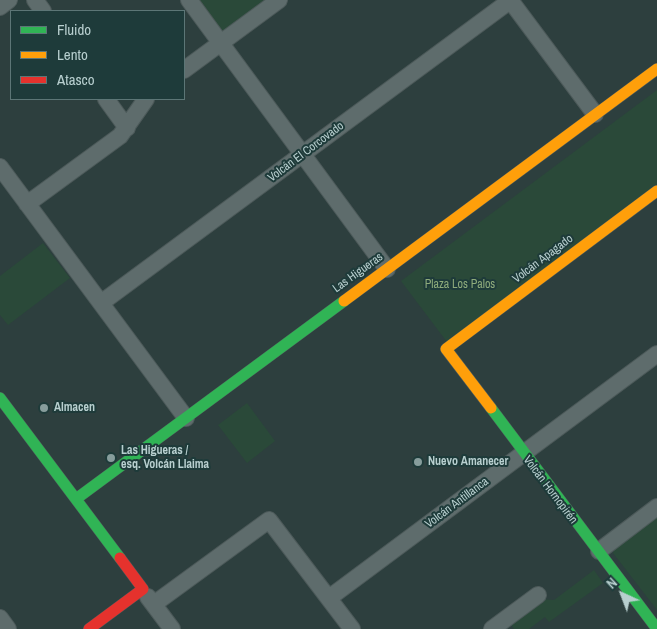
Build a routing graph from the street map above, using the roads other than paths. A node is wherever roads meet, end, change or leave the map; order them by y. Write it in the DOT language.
graph roads {
  1 [pos="9,0"];
  2 [pos="189,0"];
  3 [pos="278,0"];
  4 [pos="511,0"];
  5 [pos="0,7"];
  6 [pos="221,43"];
  7 [pos="657,68"];
  8 [pos="185,69"];
  9 [pos="107,100"];
  10 [pos="145,100"];
  11 [pos="596,114"];
  12 [pos="127,128"];
  13 [pos="303,154"];
  14 [pos="0,167"];
  15 [pos="656,194"];
  16 [pos="28,204"];
  17 [pos="387,269"];
  18 [pos="101,303"];
  19 [pos="446,349"];
  20 [pos="657,354"];
  21 [pos="0,398"];
  22 [pos="186,418"];
  23 [pos="523,454"];
  24 [pos="76,500"];
  25 [pos="657,507"];
  26 [pos="599,551"];
  27 [pos="143,589"];
  28 [pos="538,594"];
  29 [pos="329,598"];
  30 [pos="154,604"];
  31 [pos="0,618"];
  32 [pos="498,627"];
  33 [pos="8,629"];
  34 [pos="89,629"];
  35 [pos="172,629"];
  36 [pos="352,629"];
  37 [pos="657,629"];
  1 -- 5 [label="street"];
  2 -- 6 [label="street"];
  3 -- 6 [label="street"];
  4 -- 11 [label="street"];
  4 -- 13 [label="street, Volcán El Corcovado"];
  6 -- 8 [label="street"];
  6 -- 13 [label="street"];
  7 -- 11 [label="street, Las Higueras"];
  9 -- 12 [label="street"];
  10 -- 12 [label="street"];
  11 -- 17 [label="street, Las Higueras"];
  12 -- 16 [label="street"];
  13 -- 17 [label="street"];
  13 -- 18 [label="street, Volcán El Corcovado"];
  14 -- 16 [label="street"];
  15 -- 19 [label="street, Volcán Apagado"];
  16 -- 18 [label="street"];
  17 -- 22 [label="street, Las Higueras"];
  18 -- 22 [label="street"];
  19 -- 23 [label="street, Volcán Hornopirén"];
  20 -- 23 [label="street, Volcán Antillanca"];
  21 -- 24 [label="street"];
  22 -- 24 [label="street, Las Higueras"];
  23 -- 26 [label="street, Volcán Hornopirén"];
  23 -- 29 [label="street, Volcán Antillanca"];
  24 -- 27 [label="street"];
  25 -- 26 [label="street"];
  26 -- 37 [label="street, Volcán Hornopirén"];
  27 -- 30 [label="street"];
  27 -- 34 [label="street"];
  28 -- 32 [label="street"];
  29 -- 30 [label="street"];
  29 -- 36 [label="street"];
  30 -- 35 [label="street"];
  31 -- 33 [label="street"];
}
